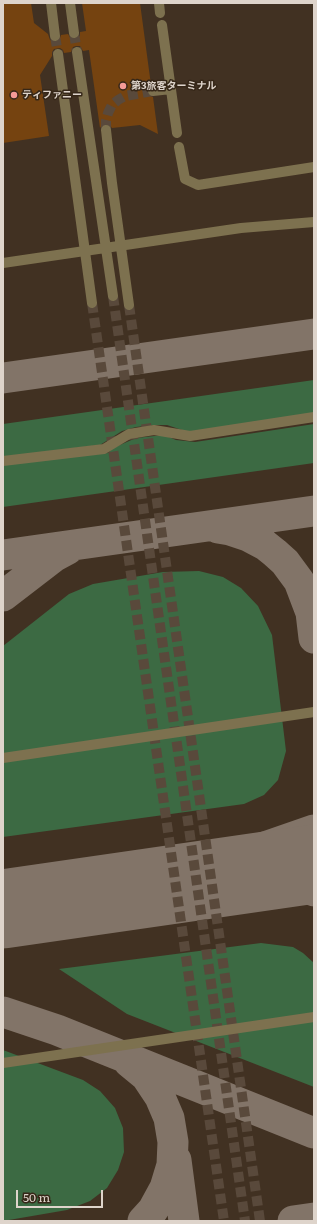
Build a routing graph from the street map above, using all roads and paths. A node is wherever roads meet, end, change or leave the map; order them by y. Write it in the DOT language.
graph roads {
  1 [pos="51,3"];
  2 [pos="70,3"];
  3 [pos="162,25"];
  4 [pos="74,33"];
  5 [pos="55,36"];
  6 [pos="77,52"];
  7 [pos="58,54"];
  8 [pos="171,89"];
  9 [pos="153,91"];
  10 [pos="106,130"];
  11 [pos="177,133"];
  12 [pos="179,147"];
  13 [pos="314,168"];
  14 [pos="314,222"];
  15 [pos="3,262"];
  16 [pos="113,296"];
  17 [pos="92,303"];
  18 [pos="129,305"];
  19 [pos="314,418"];
  20 [pos="3,461"];
  21 [pos="314,712"];
  22 [pos="3,758"];
  23 [pos="314,1018"];
  24 [pos="3,1062"];
  1 -- 5 [label="street"];
  2 -- 4 [label="street"];
  3 -- 8 [label="street"];
  6 -- 16 [label="street"];
  7 -- 17 [label="street"];
  8 -- 9 [label="street"];
  8 -- 11 [label="street"];
  10 -- 18 [label="street"];
  12 -- 13 [label="street"];
  14 -- 15 [label="street"];
  19 -- 20 [label="street"];
  21 -- 22 [label="street"];
  23 -- 24 [label="street"];
}
